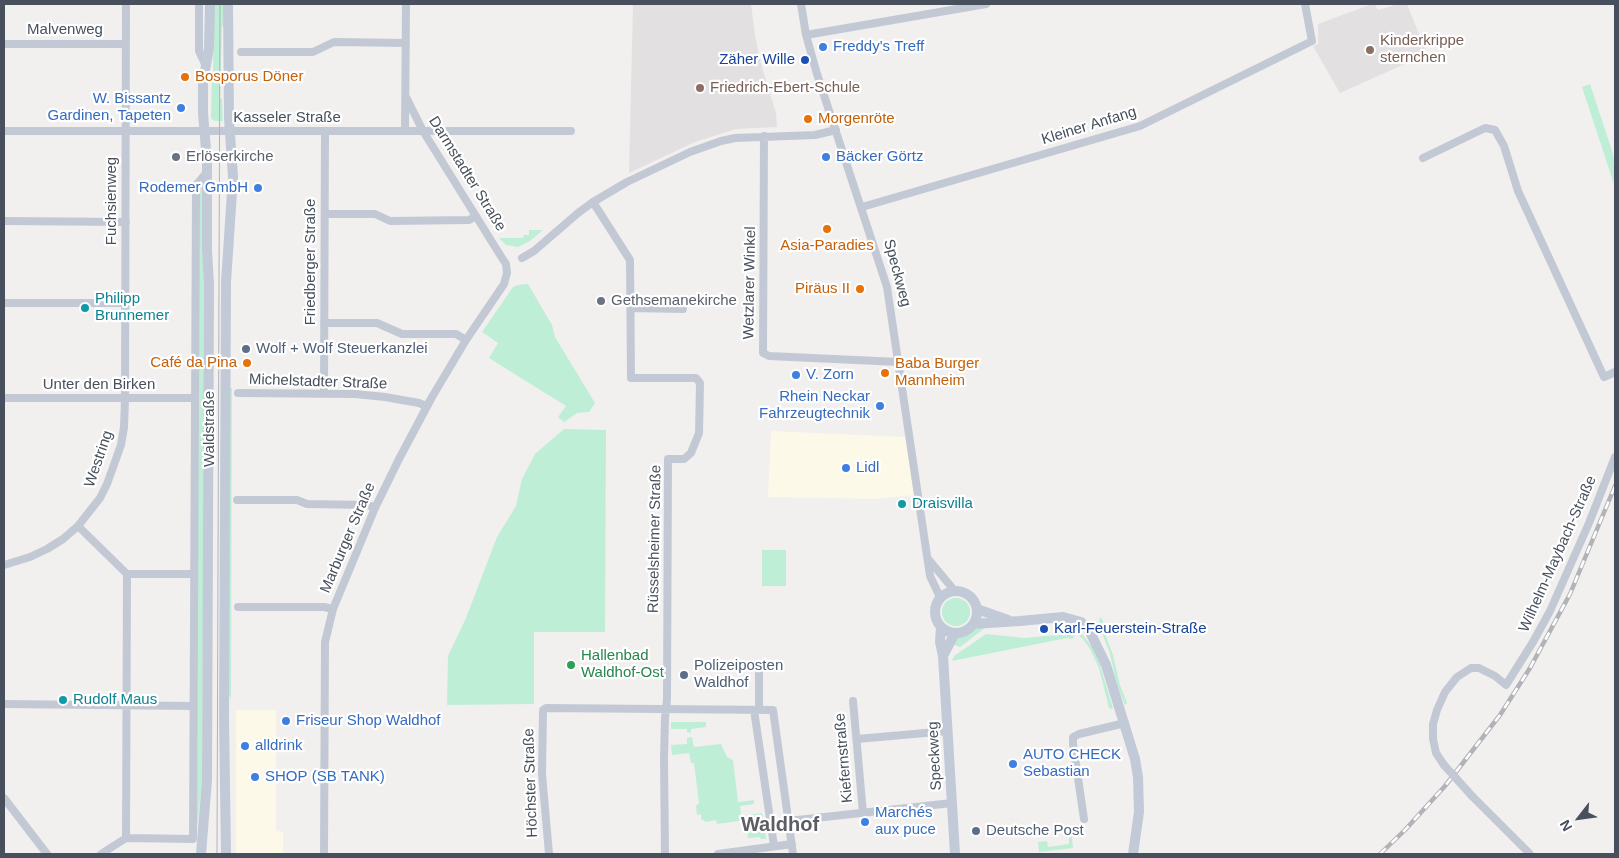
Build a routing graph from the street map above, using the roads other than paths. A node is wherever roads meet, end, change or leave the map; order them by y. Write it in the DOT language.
graph roads {
  1 [pos="126,4"];
  2 [pos="199,4"];
  3 [pos="210,4"];
  4 [pos="228,4"];
  5 [pos="406,4"];
  6 [pos="801,4"];
  7 [pos="986,4"];
  8 [pos="1305,4"];
  9 [pos="806,35"];
  10 [pos="406,43"];
  11 [pos="4,44"];
  12 [pos="126,44"];
  13 [pos="241,52"];
  14 [pos="206,66"];
  15 [pos="406,97"];
  16 [pos="836,130"];
  17 [pos="4,131"];
  18 [pos="325,131"];
  19 [pos="405,131"];
  20 [pos="423,131"];
  21 [pos="571,131"];
  22 [pos="126,132"];
  23 [pos="204,132"];
  24 [pos="230,132"];
  25 [pos="764,136"];
  26 [pos="1423,158"];
  27 [pos="207,172"];
  28 [pos="593,202"];
  29 [pos="862,207"];
  30 [pos="325,214"];
  31 [pos="476,216"];
  32 [pos="4,221"];
  33 [pos="126,222"];
  34 [pos="522,258"];
  35 [pos="506,264"];
  36 [pos="4,302"];
  37 [pos="125,303"];
  38 [pos="631,308"];
  39 [pos="683,308"];
  40 [pos="324,323"];
  41 [pos="466,340"];
  42 [pos="899,362"];
  43 [pos="1615,372"];
  44 [pos="238,393"];
  45 [pos="324,393"];
  46 [pos="4,398"];
  47 [pos="195,398"];
  48 [pos="125,399"];
  49 [pos="426,406"];
  50 [pos="1615,457"];
  51 [pos="237,500"];
  52 [pos="375,508"];
  53 [pos="78,526"];
  54 [pos="928,558"];
  55 [pos="4,565"];
  56 [pos="127,574"];
  57 [pos="194,574"];
  58 [pos="954,590"];
  59 [pos="940,597"];
  60 [pos="238,607"];
  61 [pos="976,609"];
  62 [pos="333,610"];
  63 [pos="1014,622"];
  64 [pos="973,624"];
  65 [pos="941,627"];
  66 [pos="955,633"];
  67 [pos="943,656"];
  68 [pos="759,673"];
  69 [pos="853,701"];
  70 [pos="4,704"];
  71 [pos="126,706"];
  72 [pos="193,706"];
  73 [pos="666,709"];
  74 [pos="756,710"];
  75 [pos="1125,723"];
  76 [pos="948,731"];
  77 [pos="857,739"];
  78 [pos="4,798"];
  79 [pos="952,803"];
  80 [pos="863,813"];
  81 [pos="1084,820"];
  82 [pos="788,822"];
  83 [pos="126,838"];
  84 [pos="792,844"];
  85 [pos="774,846"];
  86 [pos="47,854"];
  87 [pos="101,854"];
  88 [pos="201,854"];
  89 [pos="226,854"];
  90 [pos="324,854"];
  91 [pos="549,854"];
  92 [pos="665,854"];
  93 [pos="718,854"];
  94 [pos="793,854"];
  95 [pos="955,854"];
  96 [pos="1133,854"];
  97 [pos="1530,854"];
  1 -- 12 [label="street, Fuchsienweg"];
  2 -- 14 [label="street, Waldstraße"];
  3 -- 14 [label="main road, Waldstraße"];
  4 -- 24 [label="main road, Waldstraße"];
  5 -- 10 [label="street, Darmstadter Straße"];
  6 -- 9 [label="street, Speckweg"];
  7 -- 9 [label="street"];
  8 -- 29 [label="street, Kleiner Anfang"];
  9 -- 16 [label="street, Speckweg"];
  10 -- 13 [label="street"];
  10 -- 15 [label="street, Darmstadter Straße"];
  11 -- 12 [label="street, Malvenweg"];
  12 -- 22 [label="street, Fuchsienweg"];
  14 -- 23 [label="main road, Waldstraße"];
  15 -- 19 [label="street, Darmstadter Straße"];
  15 -- 20 [label="street, Darmstadter Straße"];
  16 -- 25 [label="street"];
  16 -- 29 [label="street, Speckweg"];
  17 -- 22 [label="street, Kasseler Straße"];
  18 -- 19 [label="street, Kasseler Straße"];
  18 -- 24 [label="street, Kasseler Straße"];
  18 -- 30 [label="street, Friedberger Straße"];
  19 -- 20 [label="street, Kasseler Straße"];
  20 -- 21 [label="street, Kasseler Straße"];
  20 -- 31 [label="street, Darmstadter Straße"];
  22 -- 23 [label="street, Kasseler Straße"];
  22 -- 33 [label="street, Fuchsienweg"];
  23 -- 24 [label="street, Kasseler Straße"];
  23 -- 27 [label="main road, Waldstraße"];
  24 -- 89 [label="main road, Waldstraße"];
  25 -- 28 [label="street"];
  25 -- 42 [label="street, Wetzlarer Winkel"];
  26 -- 43 [label="street"];
  27 -- 47 [label="street, Waldstraße"];
  27 -- 88 [label="main road, Waldstraße"];
  28 -- 34 [label="street"];
  28 -- 38 [label="street, Rüsselsheimer Straße"];
  29 -- 42 [label="street, Speckweg"];
  30 -- 31 [label="street"];
  30 -- 40 [label="street, Friedberger Straße"];
  31 -- 35 [label="street, Darmstadter Straße"];
  32 -- 33 [label="street"];
  33 -- 37 [label="street, Fuchsienweg"];
  35 -- 41 [label="street, Marburger Straße"];
  36 -- 37 [label="street"];
  37 -- 48 [label="street, Fuchsienweg"];
  38 -- 39 [label="street"];
  38 -- 73 [label="street, Rüsselsheimer Straße"];
  40 -- 41 [label="street"];
  40 -- 45 [label="street, Friedberger Straße"];
  41 -- 49 [label="street, Marburger Straße"];
  42 -- 54 [label="street, Speckweg"];
  44 -- 45 [label="street, Michelstadter Straße"];
  45 -- 49 [label="street, Michelstadter Straße"];
  46 -- 48 [label="street, Unter den Birken"];
  47 -- 48 [label="street, Unter den Birken"];
  47 -- 57 [label="street, Waldstraße"];
  48 -- 53 [label="street, Westring"];
  49 -- 52 [label="street, Marburger Straße"];
  50 -- 97 [label="street, Wilhelm-Maybach-Straße, bridge"];
  51 -- 52 [label="street"];
  52 -- 62 [label="street, Marburger Straße"];
  53 -- 55 [label="street, Westring"];
  53 -- 56 [label="street"];
  54 -- 58 [label="street, Speckweg"];
  54 -- 59 [label="street, Speckweg"];
  56 -- 57 [label="street"];
  56 -- 71 [label="street"];
  57 -- 72 [label="street, Waldstraße"];
  58 -- 59 [label="main road"];
  58 -- 61 [label="main road, Speckweg"];
  59 -- 65 [label="main road, Speckweg"];
  60 -- 62 [label="street"];
  61 -- 63 [label="main road"];
  61 -- 64 [label="main road"];
  62 -- 90 [label="street, Marburger Straße"];
  63 -- 64 [label="main road"];
  63 -- 75 [label="main road"];
  64 -- 66 [label="main road"];
  65 -- 66 [label="main road"];
  65 -- 67 [label="main road, Speckweg"];
  66 -- 67 [label="main road"];
  67 -- 76 [label="main road, Speckweg"];
  68 -- 74 [label="street"];
  69 -- 77 [label="street, Kiefernstraße"];
  70 -- 71 [label="street"];
  71 -- 72 [label="street"];
  71 -- 83 [label="street"];
  72 -- 83 [label="street, Waldstraße"];
  73 -- 74 [label="street"];
  73 -- 91 [label="street, Höchster Straße"];
  73 -- 92 [label="street, Rüsselsheimer Straße"];
  74 -- 82 [label="street"];
  74 -- 85 [label="street"];
  75 -- 81 [label="street"];
  75 -- 96 [label="main road"];
  76 -- 77 [label="street"];
  76 -- 79 [label="main road, Speckweg"];
  77 -- 80 [label="street, Kiefernstraße"];
  78 -- 86 [label="street"];
  79 -- 80 [label="street"];
  79 -- 95 [label="main road, Speckweg"];
  80 -- 82 [label="street"];
  82 -- 84 [label="street"];
  83 -- 87 [label="street"];
  84 -- 85 [label="street"];
  84 -- 94 [label="street"];
  85 -- 93 [label="street"];
}
